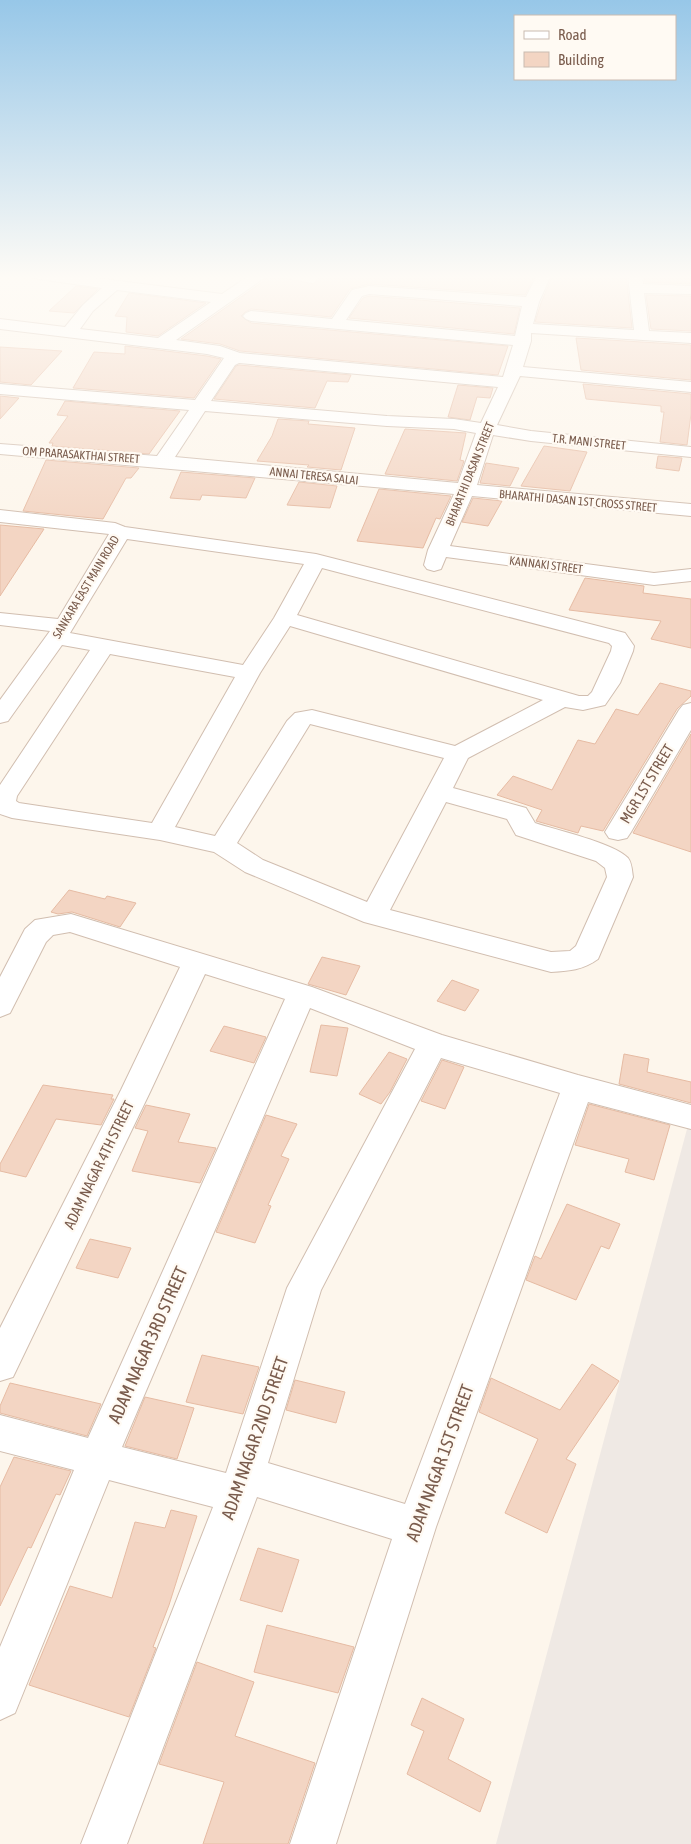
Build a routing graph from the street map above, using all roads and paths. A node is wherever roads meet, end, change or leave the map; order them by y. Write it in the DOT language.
graph roads {
  1 [pos="231,361"];
  2 [pos="281,361"];
  3 [pos="516,361"];
  4 [pos="511,377"];
  5 [pos="691,387"];
  6 [pos="0,389"];
  7 [pos="199,406"];
  8 [pos="487,428"];
  9 [pos="0,449"];
  10 [pos="691,452"];
  11 [pos="163,461"];
  12 [pos="465,491"];
  13 [pos="691,510"];
  14 [pos="0,516"];
  15 [pos="119,532"];
  16 [pos="436,558"];
  17 [pos="316,560"];
  18 [pos="691,575"];
  19 [pos="285,618"];
  20 [pos="0,619"];
  21 [pos="60,632"];
  22 [pos="104,646"];
  23 [pos="249,674"];
  24 [pos="560,700"];
  25 [pos="691,710"];
  26 [pos="0,716"];
  27 [pos="458,754"];
  28 [pos="439,792"];
  29 [pos="160,832"];
  30 [pos="618,832"];
  31 [pos="222,846"];
  32 [pos="374,916"];
  33 [pos="196,963"];
  34 [pos="302,994"];
  35 [pos="1,1003"];
  36 [pos="432,1044"];
  37 [pos="578,1086"];
  38 [pos="691,1117"];
  39 [pos="0,1365"];
  40 [pos="0,1433"];
  41 [pos="98,1459"];
  42 [pos="241,1485"];
  43 [pos="416,1527"];
  44 [pos="0,1698"];
  45 [pos="104,1844"];
  46 [pos="312,1844"];
  1 -- 7 [label="street"];
  2 -- 4 [label="street"];
  3 -- 4 [label="street, BHARATHI DASAN STREET"];
  4 -- 5 [label="street"];
  4 -- 8 [label="street, BHARATHI DASAN STREET"];
  6 -- 7 [label="street, T.R. MANI STREET"];
  7 -- 8 [label="street, T.R. MANI STREET"];
  7 -- 11 [label="street"];
  8 -- 10 [label="street, T.R. MANI STREET"];
  8 -- 12 [label="street, BHARATHI DASAN STREET"];
  9 -- 11 [label="street, OM PRARASAKTHAI STREET"];
  11 -- 12 [label="street, ANNAI TERESA SALAI"];
  12 -- 13 [label="street, BHARATHI DASAN 1ST CROSS STREET"];
  12 -- 16 [label="street, BHARATHI DASAN STREET"];
  14 -- 15 [label="street, SANKARA EAST MAIN ROAD"];
  15 -- 17 [label="street"];
  15 -- 21 [label="street, SANKARA EAST MAIN ROAD"];
  16 -- 18 [label="street, KANNAKI STREET"];
  17 -- 19 [label="street"];
  17 -- 24 [label="street"];
  19 -- 23 [label="street"];
  19 -- 24 [label="street"];
  20 -- 21 [label="street"];
  21 -- 22 [label="street"];
  21 -- 26 [label="street, SANKARA EAST MAIN ROAD"];
  22 -- 23 [label="street"];
  22 -- 29 [label="street"];
  23 -- 29 [label="street"];
  24 -- 27 [label="street"];
  25 -- 30 [label="street, MGR 1ST STREET"];
  27 -- 28 [label="street"];
  27 -- 31 [label="street"];
  28 -- 32 [label="street"];
  28 -- 32 [label="street"];
  29 -- 31 [label="street"];
  31 -- 32 [label="street"];
  33 -- 34 [label="street"];
  33 -- 35 [label="street"];
  33 -- 39 [label="street, ADAM NAGAR 4TH STREET"];
  34 -- 36 [label="street"];
  34 -- 41 [label="street, ADAM NAGAR 3RD STREET"];
  36 -- 37 [label="street"];
  36 -- 42 [label="street, ADAM NAGAR 2ND STREET"];
  37 -- 38 [label="street"];
  37 -- 43 [label="street, ADAM NAGAR 1ST STREET"];
  40 -- 41 [label="street"];
  41 -- 42 [label="street"];
  41 -- 44 [label="street, ADAM NAGAR 3RD STREET"];
  42 -- 43 [label="street"];
  42 -- 45 [label="street, ADAM NAGAR 2ND STREET"];
  43 -- 46 [label="street, ADAM NAGAR 1ST STREET"];
}
